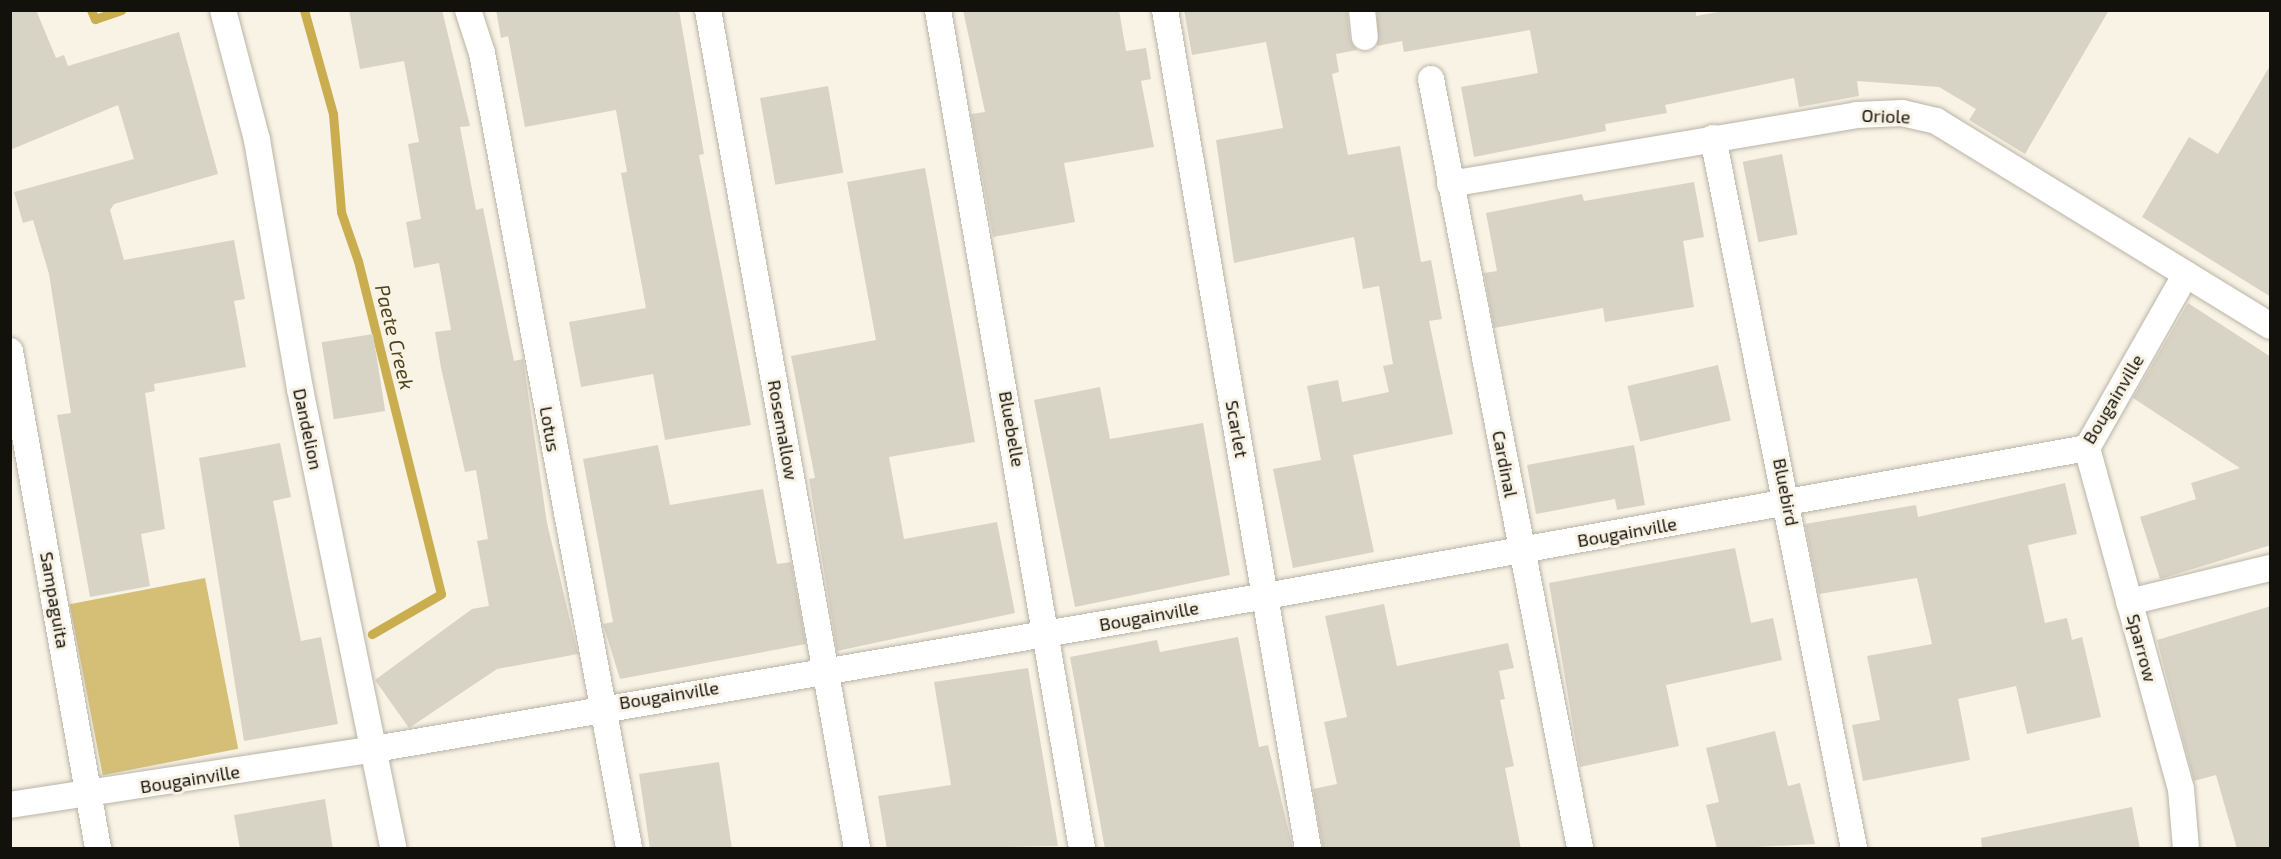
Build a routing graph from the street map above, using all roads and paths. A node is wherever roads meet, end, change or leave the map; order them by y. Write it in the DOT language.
graph roads {
  1 [pos="223,10"];
  2 [pos="468,10"];
  3 [pos="708,10"];
  4 [pos="938,10"];
  5 [pos="1165,10"];
  6 [pos="1362,10"];
  7 [pos="1365,37"];
  8 [pos="1431,79"];
  9 [pos="1713,138"];
  10 [pos="1449,184"];
  11 [pos="2186,274"];
  12 [pos="2271,326"];
  13 [pos="10,351"];
  14 [pos="2087,448"];
  15 [pos="1789,504"];
  16 [pos="1523,551"];
  17 [pos="2271,568"];
  18 [pos="1266,596"];
  19 [pos="2129,602"];
  20 [pos="1048,633"];
  21 [pos="826,670"];
  22 [pos="601,706"];
  23 [pos="375,749"];
  24 [pos="90,795"];
  25 [pos="10,805"];
  26 [pos="98,849"];
  27 [pos="393,849"];
  28 [pos="629,849"];
  29 [pos="857,849"];
  30 [pos="1082,849"];
  31 [pos="1308,849"];
  32 [pos="1580,849"];
  33 [pos="1854,849"];
  34 [pos="2186,849"];
  1 -- 23 [label="street, Dandelion"];
  2 -- 22 [label="street, Lotus"];
  3 -- 21 [label="street, Rosemallow"];
  4 -- 20 [label="street, Bluebelle"];
  5 -- 18 [label="street, Scarlet"];
  6 -- 7 [label="street"];
  8 -- 10 [label="street, Cardinal"];
  9 -- 10 [label="street, Oriole"];
  9 -- 11 [label="street, Oriole"];
  9 -- 15 [label="street, Bluebird"];
  10 -- 16 [label="street, Cardinal"];
  11 -- 12 [label="street, Oriole"];
  11 -- 14 [label="street, Bougainville"];
  13 -- 24 [label="street, Sampaguita"];
  14 -- 15 [label="street, Bougainville"];
  14 -- 19 [label="street, Sparrow"];
  15 -- 16 [label="street, Bougainville"];
  15 -- 33 [label="street, Bluebird"];
  16 -- 18 [label="street, Bougainville"];
  16 -- 32 [label="street, Cardinal"];
  17 -- 19 [label="street"];
  18 -- 20 [label="street, Bougainville"];
  18 -- 31 [label="street, Scarlet"];
  19 -- 34 [label="street, Sparrow"];
  20 -- 21 [label="street, Bougainville"];
  20 -- 30 [label="street, Bluebelle"];
  21 -- 22 [label="street, Bougainville"];
  21 -- 29 [label="street, Rosemallow"];
  22 -- 23 [label="street, Bougainville"];
  22 -- 28 [label="street, Lotus"];
  23 -- 24 [label="street, Bougainville"];
  23 -- 27 [label="street, Dandelion"];
  24 -- 25 [label="street, Bougainville"];
  24 -- 26 [label="street, Sampaguita"];
}
